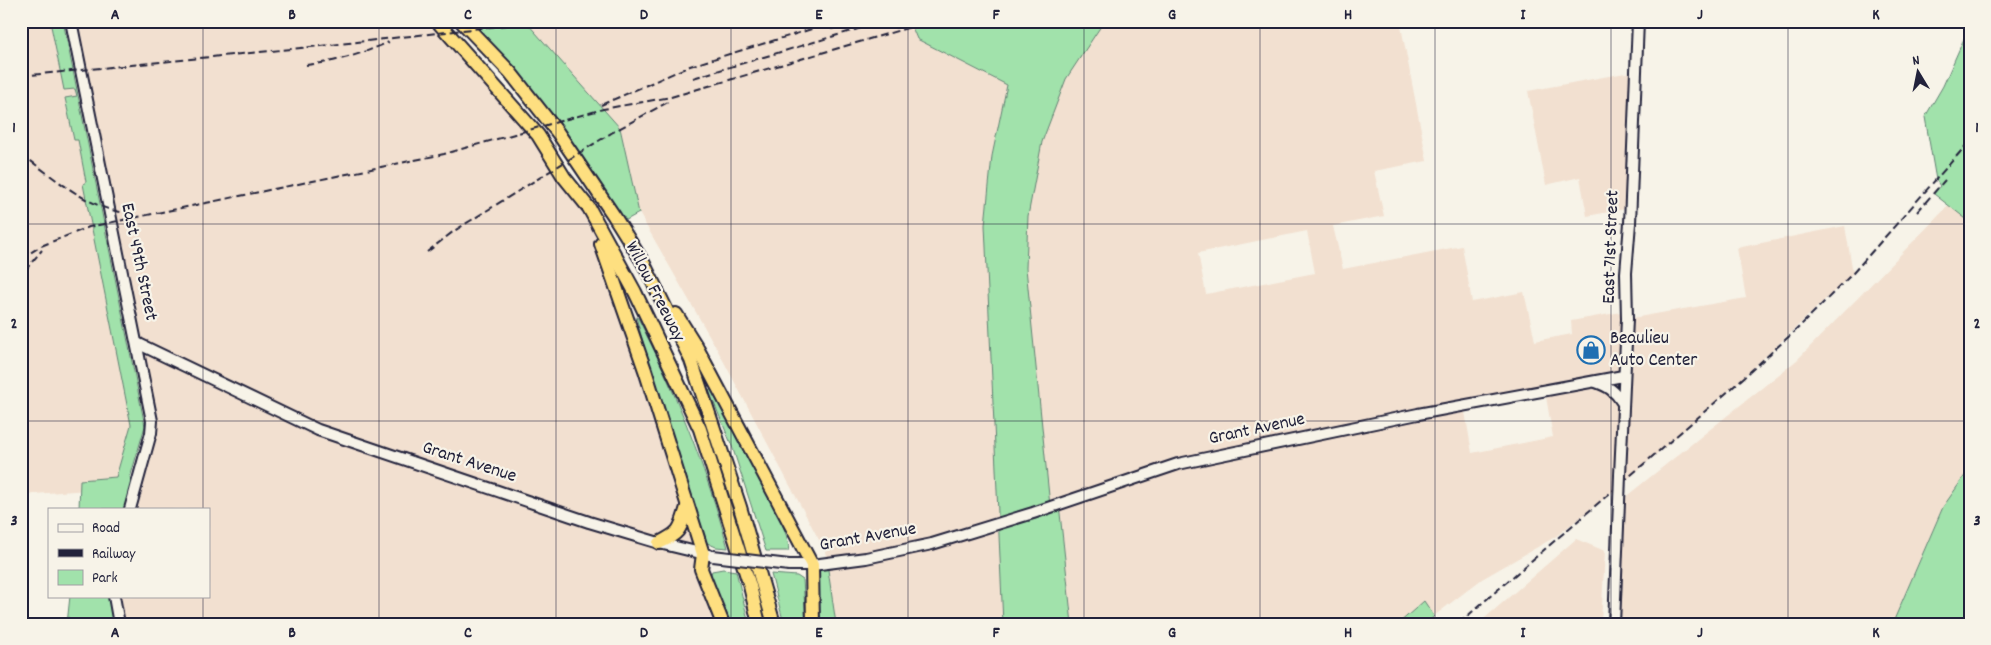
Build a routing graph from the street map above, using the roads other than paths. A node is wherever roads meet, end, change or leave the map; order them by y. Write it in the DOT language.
graph roads {
  1 [pos="71,21"];
  2 [pos="437,21"];
  3 [pos="461,21"];
  4 [pos="1638,21"];
  5 [pos="589,208"];
  6 [pos="644,264"];
  7 [pos="137,342"];
  8 [pos="1623,376"];
  9 [pos="1594,381"];
  10 [pos="1622,402"];
  11 [pos="687,507"];
  12 [pos="130,508"];
  13 [pos="659,543"];
  14 [pos="708,555"];
  15 [pos="812,565"];
  16 [pos="114,598"];
  17 [pos="119,624"];
  18 [pos="723,624"];
  19 [pos="759,624"];
  20 [pos="774,624"];
  21 [pos="813,624"];
  22 [pos="1614,624"];
  1 -- 7 [label="street, East 49th Street"];
  2 -- 5 [label="highway, Willow Freeway"];
  3 -- 6 [label="highway, Willow Freeway"];
  4 -- 8 [label="street, East 71st Street"];
  5 -- 11 [label="highway"];
  5 -- 19 [label="highway, Willow Freeway"];
  6 -- 15 [label="highway"];
  6 -- 20 [label="highway, Willow Freeway"];
  7 -- 12 [label="street, East 49th Street"];
  7 -- 13 [label="street, Grant Avenue"];
  8 -- 9 [label="street, Grant Avenue"];
  8 -- 10 [label="street, East 71st Street"];
  9 -- 10 [label="street"];
  9 -- 15 [label="street, Grant Avenue"];
  10 -- 22 [label="street, East 71st Street, bridge"];
  11 -- 13 [label="highway"];
  11 -- 14 [label="highway"];
  13 -- 14 [label="street, Grant Avenue"];
  14 -- 15 [label="street, Grant Avenue, bridge"];
  14 -- 18 [label="highway"];
  15 -- 21 [label="highway"];
  16 -- 17 [label="street"];
}
